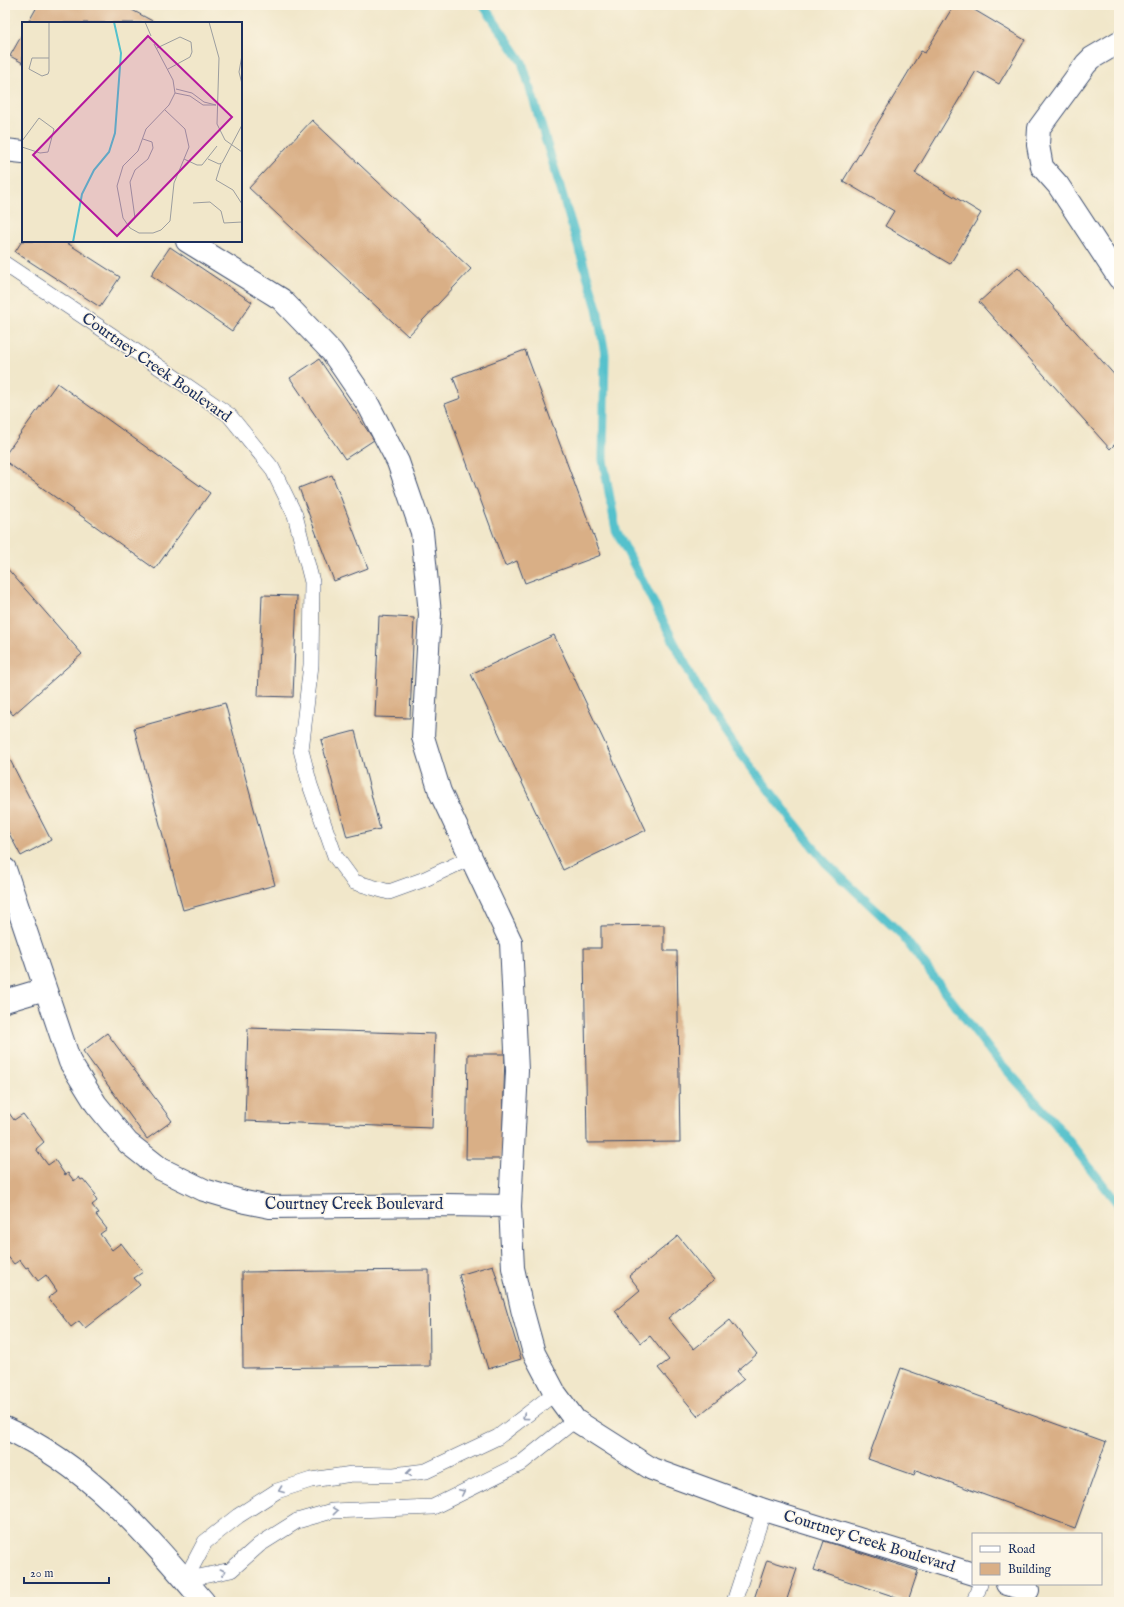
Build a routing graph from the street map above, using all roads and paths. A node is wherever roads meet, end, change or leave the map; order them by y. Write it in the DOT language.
graph roads {
  1 [pos="1119,42"];
  2 [pos="5,150"];
  3 [pos="22,152"];
  4 [pos="190,242"];
  5 [pos="5,264"];
  6 [pos="1119,278"];
  7 [pos="470,858"];
  8 [pos="5,868"];
  9 [pos="45,989"];
  10 [pos="5,1001"];
  11 [pos="510,1206"];
  12 [pos="555,1393"];
  13 [pos="575,1420"];
  14 [pos="5,1428"];
  15 [pos="764,1510"];
  16 [pos="972,1574"];
  17 [pos="185,1580"];
  18 [pos="980,1585"];
  19 [pos="1010,1585"];
  20 [pos="1028,1590"];
  21 [pos="204,1602"];
  22 [pos="734,1602"];
  23 [pos="974,1602"];
  1 -- 6 [label="street"];
  2 -- 3 [label="street"];
  4 -- 7 [label="street, Courtney Creek Boulevard"];
  5 -- 7 [label="lane, Courtney Creek Boulevard"];
  7 -- 11 [label="street, Courtney Creek Boulevard"];
  8 -- 9 [label="street, Courtney Creek Boulevard"];
  9 -- 10 [label="street"];
  9 -- 11 [label="street, Courtney Creek Boulevard"];
  11 -- 12 [label="street, Courtney Creek Boulevard"];
  12 -- 13 [label="street, Courtney Creek Boulevard"];
  12 -- 17 [label="lane, one-way"];
  13 -- 15 [label="street, Courtney Creek Boulevard"];
  17 -- 13 [label="lane, one-way"];
  14 -- 17 [label="street"];
  15 -- 16 [label="street, Courtney Creek Boulevard"];
  15 -- 22 [label="lane, Courtney Creek Boulevard"];
  17 -- 21 [label="street"];
  18 -- 23 [label="lane"];
  19 -- 20 [label="street"];
}
